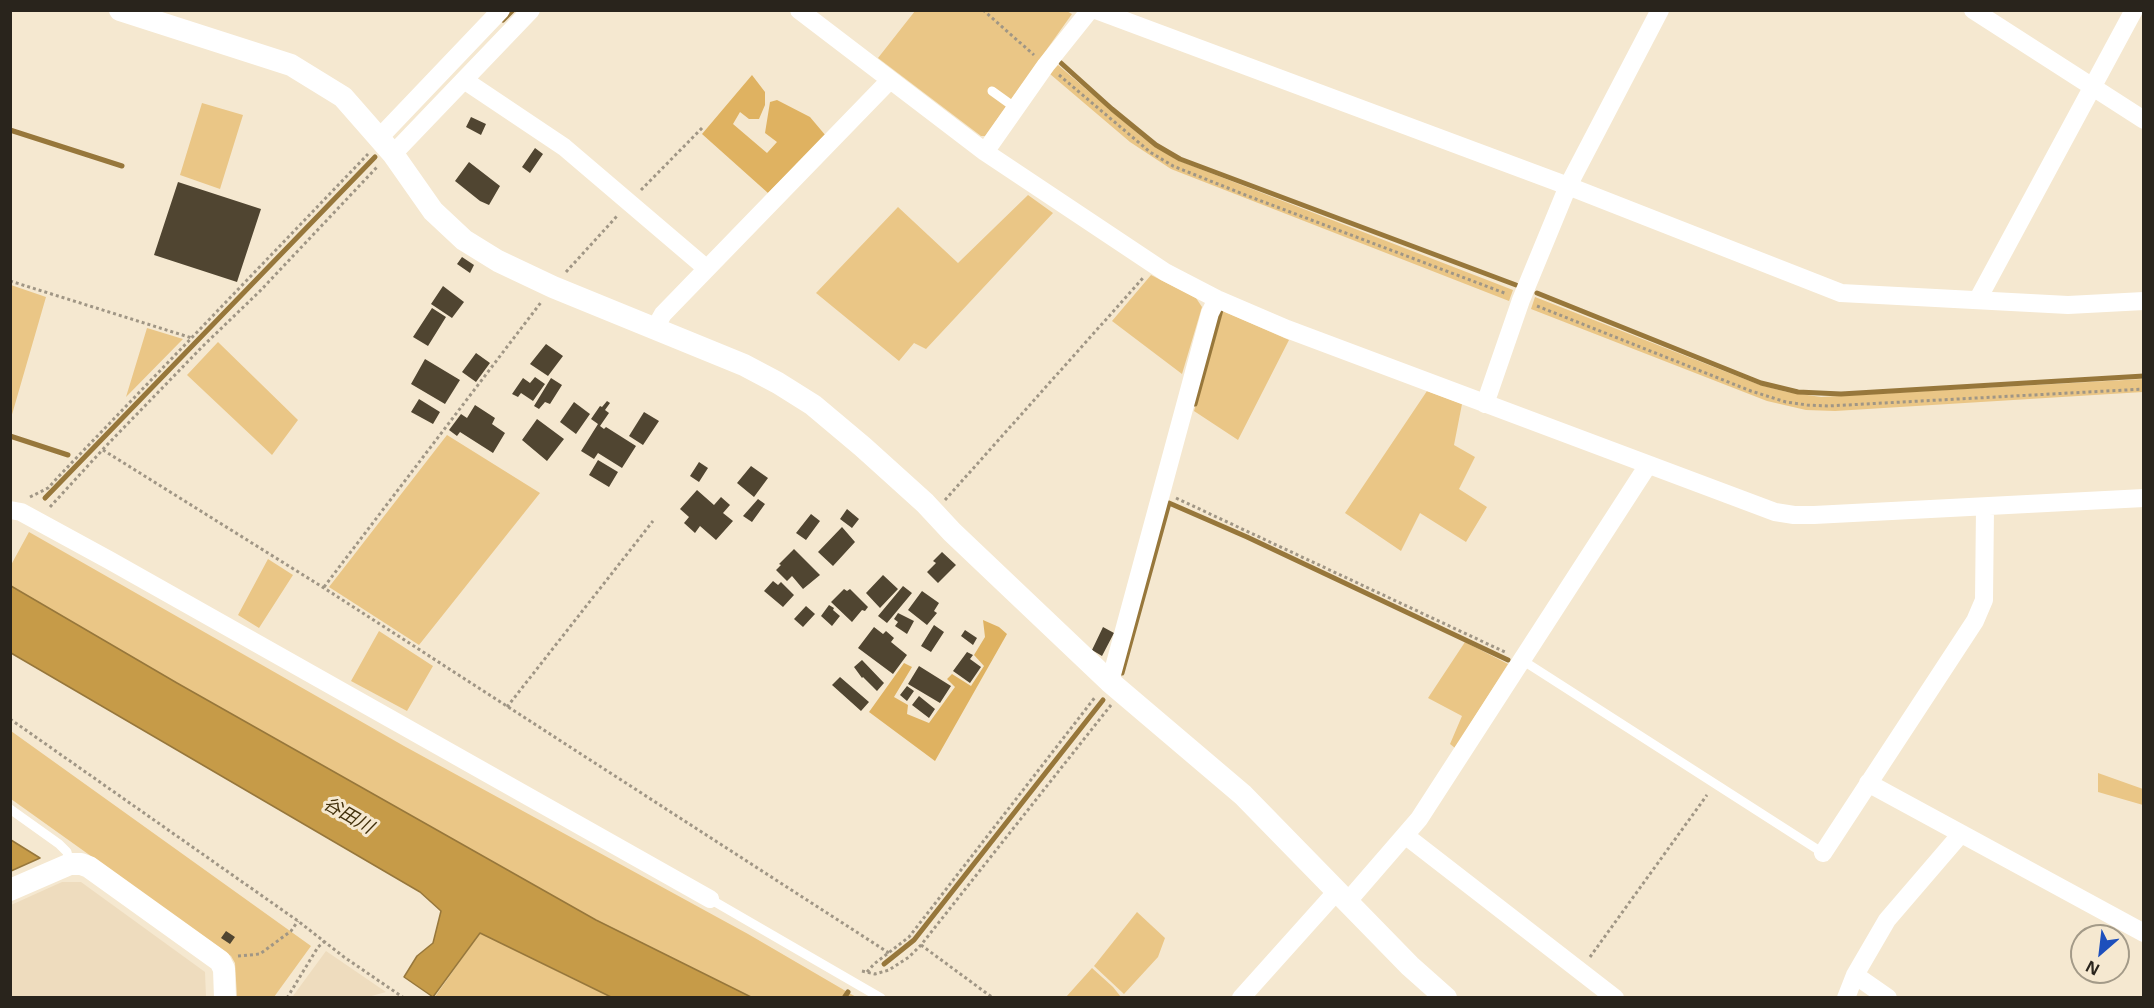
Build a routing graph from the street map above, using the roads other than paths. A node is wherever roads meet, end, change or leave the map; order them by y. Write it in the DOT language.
graph roads {
  1 [pos="120,10"];
  2 [pos="501,10"];
  3 [pos="531,10"];
  4 [pos="799,10"];
  5 [pos="1090,10"];
  6 [pos="1096,10"];
  7 [pos="1660,10"];
  8 [pos="1973,10"];
  9 [pos="2134,10"];
  10 [pos="464,80"];
  11 [pos="890,80"];
  12 [pos="2093,86"];
  13 [pos="992,91"];
  14 [pos="1017,109"];
  15 [pos="2144,120"];
  16 [pos="382,150"];
  17 [pos="985,152"];
  18 [pos="1568,186"];
  19 [pos="706,268"];
  20 [pos="1217,299"];
  21 [pos="1978,300"];
  22 [pos="2144,301"];
  23 [pos="655,328"];
  24 [pos="1485,404"];
  25 [pos="1648,465"];
  26 [pos="2144,498"];
  27 [pos="1985,508"];
  28 [pos="10,510"];
  29 [pos="1522,660"];
  30 [pos="1108,691"];
  31 [pos="1868,783"];
  32 [pos="10,809"];
  33 [pos="1960,835"];
  34 [pos="1406,836"];
  35 [pos="1823,853"];
  36 [pos="70,864"];
  37 [pos="10,890"];
  38 [pos="1342,896"];
  39 [pos="710,899"];
  40 [pos="2143,929"];
  41 [pos="1855,975"];
  42 [pos="225,998"];
  43 [pos="881,998"];
  44 [pos="1241,998"];
  45 [pos="1446,998"];
  46 [pos="1615,998"];
  47 [pos="1846,998"];
  48 [pos="1888,998"];
  1 -- 16 [label="street"];
  2 -- 16 [label="street"];
  3 -- 10 [label="street"];
  4 -- 11 [label="street"];
  5 -- 14 [label="street"];
  6 -- 18 [label="street"];
  7 -- 18 [label="street"];
  8 -- 12 [label="street"];
  9 -- 12 [label="street"];
  10 -- 16 [label="street"];
  10 -- 19 [label="street"];
  11 -- 17 [label="street"];
  11 -- 19 [label="street"];
  12 -- 15 [label="street"];
  12 -- 21 [label="street"];
  13 -- 14 [label="lane"];
  14 -- 17 [label="street"];
  16 -- 23 [label="street"];
  17 -- 20 [label="street"];
  18 -- 21 [label="street"];
  18 -- 24 [label="street"];
  19 -- 23 [label="street"];
  20 -- 24 [label="street"];
  20 -- 30 [label="street"];
  21 -- 22 [label="street"];
  23 -- 30 [label="street"];
  24 -- 25 [label="street"];
  25 -- 27 [label="street"];
  25 -- 29 [label="street"];
  26 -- 27 [label="street"];
  27 -- 31 [label="street"];
  28 -- 39 [label="street"];
  29 -- 34 [label="street"];
  29 -- 35 [label="lane"];
  30 -- 38 [label="street"];
  31 -- 33 [label="street"];
  31 -- 35 [label="street"];
  32 -- 36 [label="lane"];
  33 -- 40 [label="street"];
  33 -- 41 [label="street"];
  34 -- 38 [label="street"];
  34 -- 46 [label="street"];
  36 -- 37 [label="street"];
  36 -- 42 [label="street"];
  38 -- 44 [label="street"];
  38 -- 45 [label="street"];
  39 -- 43 [label="lane"];
  41 -- 47 [label="street"];
  41 -- 48 [label="street"];
}
